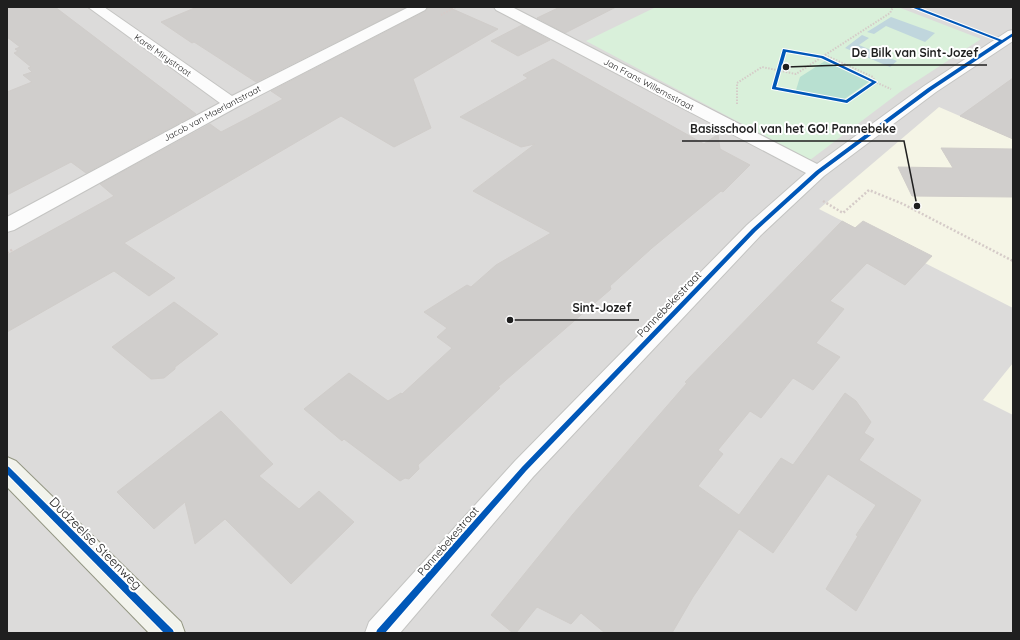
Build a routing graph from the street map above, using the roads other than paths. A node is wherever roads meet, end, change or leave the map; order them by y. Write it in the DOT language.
graph roads {
  1 [pos="95,7"];
  2 [pos="420,7"];
  3 [pos="501,7"];
  4 [pos="1009,40"];
  5 [pos="230,103"];
  6 [pos="810,179"];
  7 [pos="7,225"];
  8 [pos="7,469"];
  9 [pos="170,633"];
  10 [pos="380,633"];
  1 -- 5 [label="street, Karel Mirystraat"];
  2 -- 5 [label="street, Jacob van Maerlantstraat"];
  3 -- 6 [label="street, Jan Frans Willemsstraat"];
  4 -- 6 [label="street, Pannebekestraat"];
  5 -- 7 [label="street, Jacob van Maerlantstraat"];
  6 -- 10 [label="street, Pannebekestraat"];
  8 -- 9 [label="main road, Dudzeelse Steenweg"];
}
